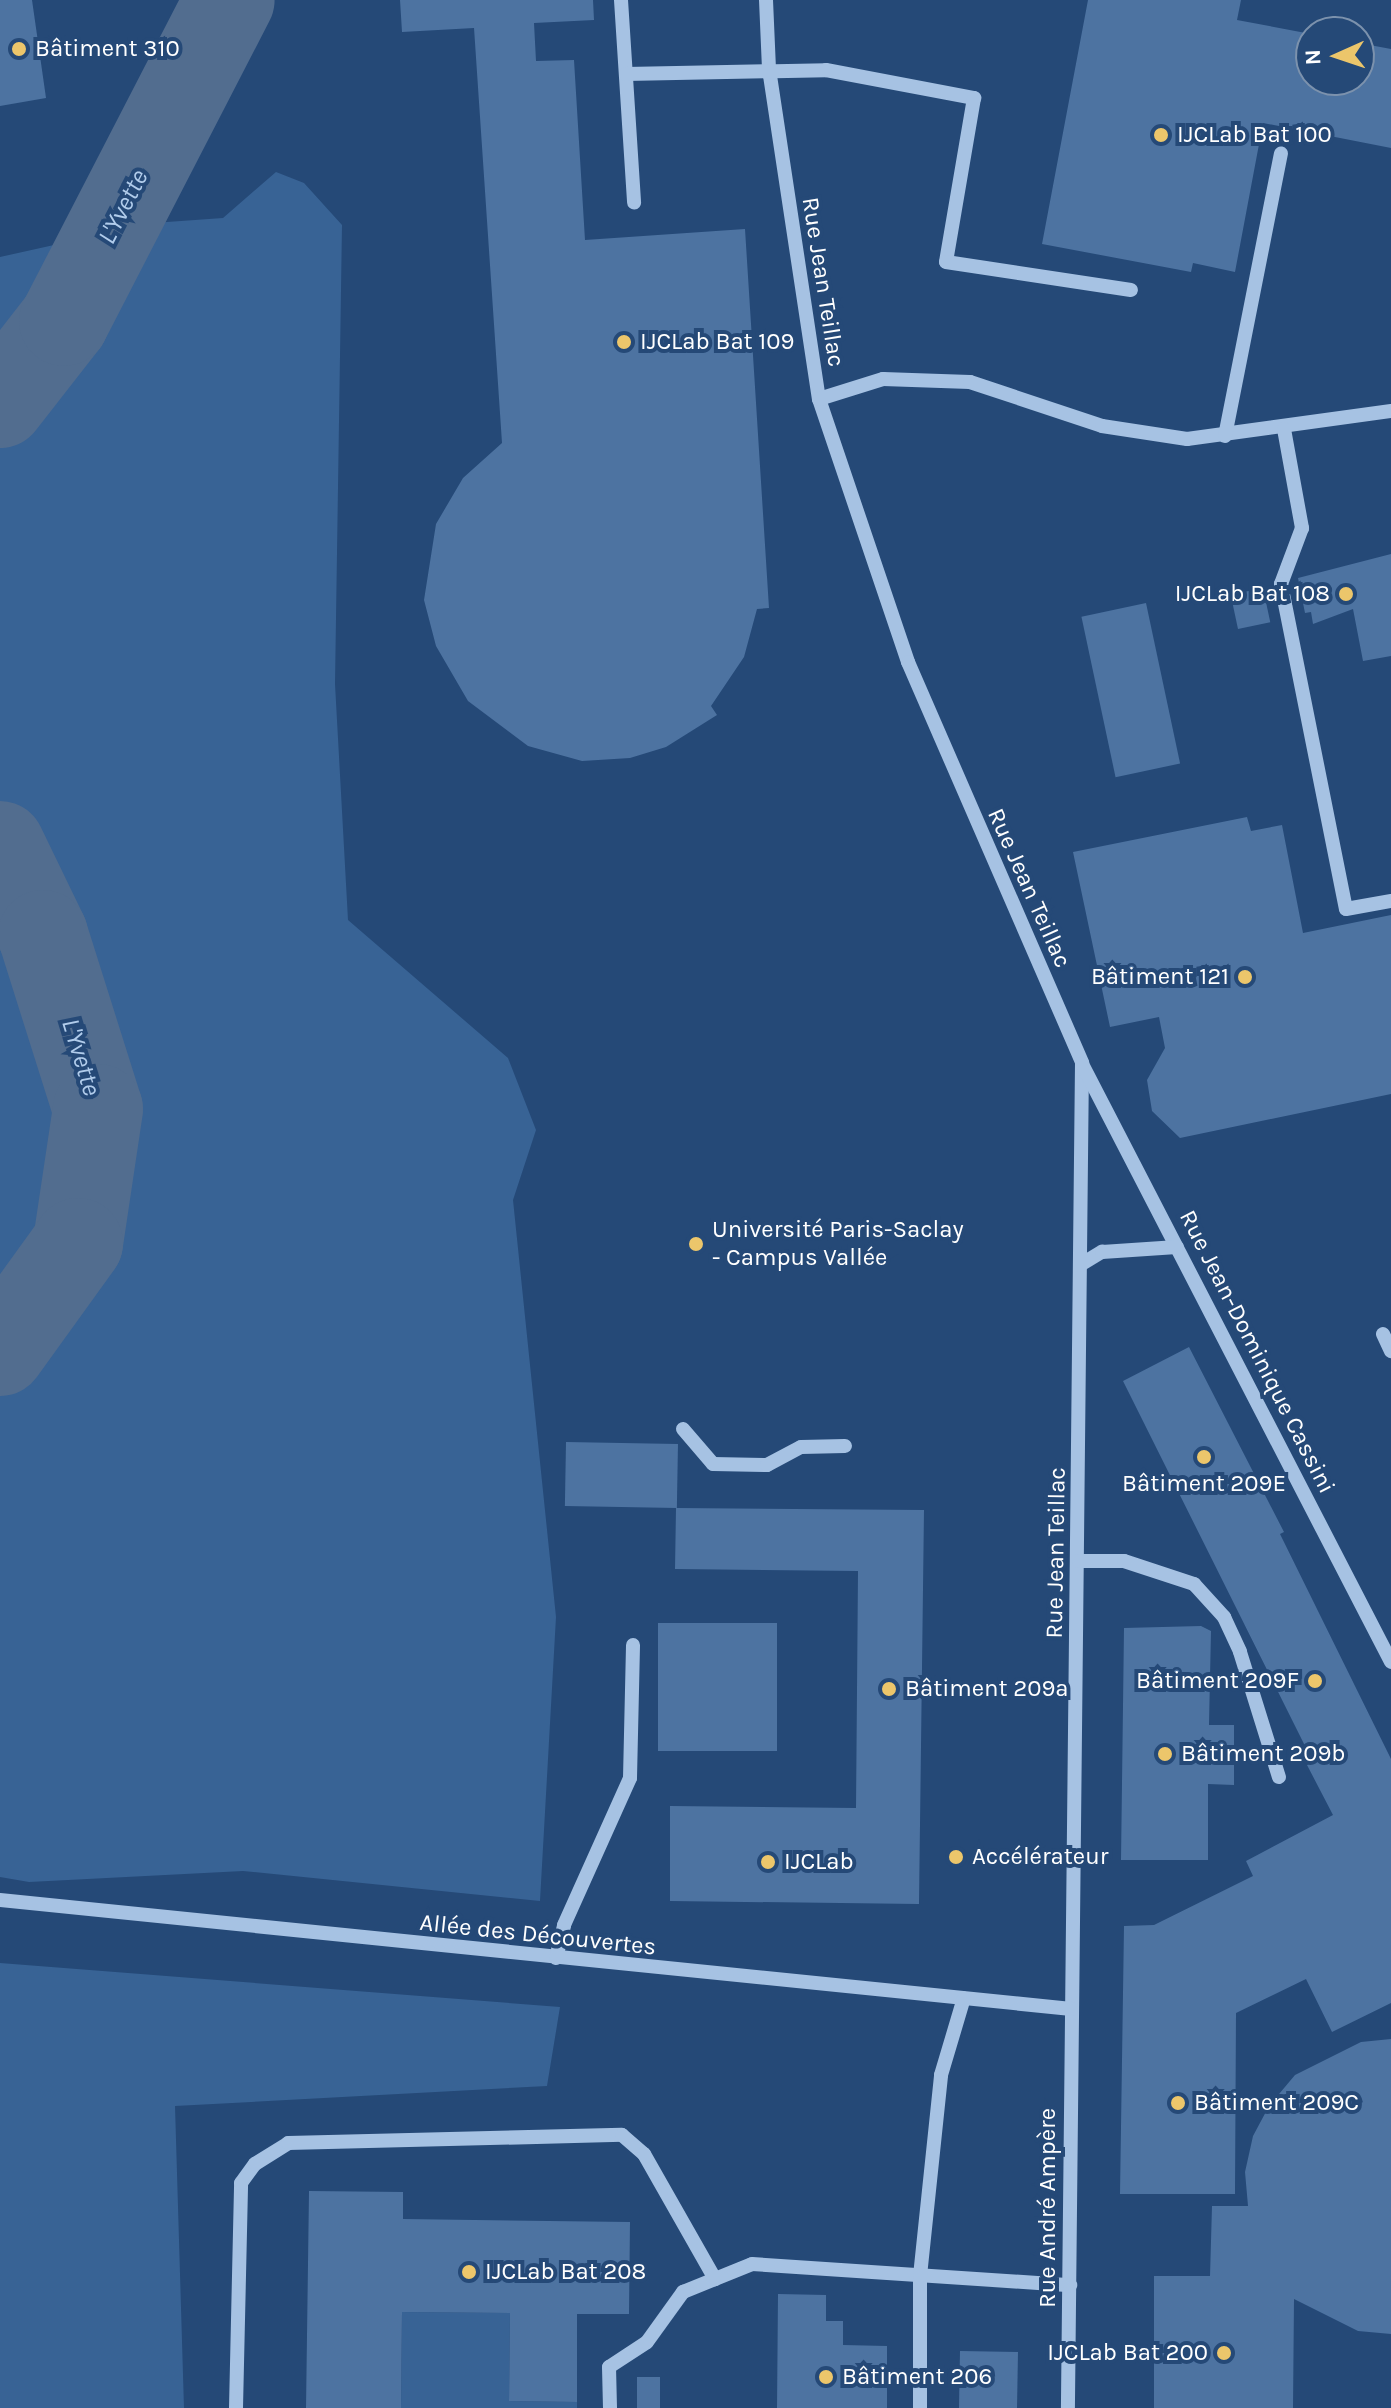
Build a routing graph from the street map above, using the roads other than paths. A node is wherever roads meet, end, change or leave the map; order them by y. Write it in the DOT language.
graph roads {
  1 [pos="621,0"];
  2 [pos="766,0"];
  3 [pos="769,69"];
  4 [pos="626,74"];
  5 [pos="1281,153"];
  6 [pos="634,203"];
  7 [pos="1131,290"];
  8 [pos="819,399"];
  9 [pos="1391,411"];
  10 [pos="1284,429"];
  11 [pos="1225,436"];
  12 [pos="1391,901"];
  13 [pos="1082,1063"];
  14 [pos="1177,1247"];
  15 [pos="1080,1265"];
  16 [pos="1383,1334"];
  17 [pos="1391,1351"];
  18 [pos="683,1429"];
  19 [pos="845,1446"];
  20 [pos="1079,1561"];
  21 [pos="633,1645"];
  22 [pos="1391,1662"];
  23 [pos="1279,1777"];
  24 [pos="0,1900"];
  25 [pos="556,1958"];
  26 [pos="964,1998"];
  27 [pos="1071,2009"];
  28 [pos="920,2276"];
  29 [pos="715,2279"];
  30 [pos="1070,2285"];
  31 [pos="236,2408"];
  32 [pos="610,2408"];
  33 [pos="920,2408"];
  34 [pos="1068,2408"];
  1 -- 4 [label="street"];
  2 -- 3 [label="street, Rue Jean Teillac"];
  3 -- 4 [label="street"];
  3 -- 7 [label="street"];
  3 -- 8 [label="street, Rue Jean Teillac"];
  4 -- 6 [label="street"];
  5 -- 11 [label="street"];
  8 -- 11 [label="street"];
  8 -- 13 [label="street, Rue Jean Teillac"];
  9 -- 10 [label="street"];
  10 -- 11 [label="street"];
  10 -- 12 [label="street"];
  13 -- 14 [label="street, Rue Jean-Dominique Cassini"];
  13 -- 15 [label="street, Rue Jean Teillac"];
  14 -- 15 [label="street"];
  14 -- 22 [label="street, Rue Jean-Dominique Cassini"];
  15 -- 20 [label="street, Rue Jean Teillac"];
  16 -- 17 [label="street"];
  18 -- 19 [label="street"];
  20 -- 23 [label="street"];
  20 -- 27 [label="street, Rue Jean Teillac"];
  21 -- 25 [label="street"];
  24 -- 25 [label="street, Allée des Découvertes"];
  25 -- 26 [label="street, Allée des Découvertes"];
  26 -- 27 [label="street, Allée des Découvertes"];
  26 -- 28 [label="street"];
  27 -- 30 [label="street, Rue André Ampère"];
  28 -- 29 [label="street"];
  28 -- 30 [label="street"];
  28 -- 33 [label="street"];
  29 -- 31 [label="street"];
  29 -- 32 [label="street"];
  30 -- 34 [label="street, Rue André Ampère"];
}
